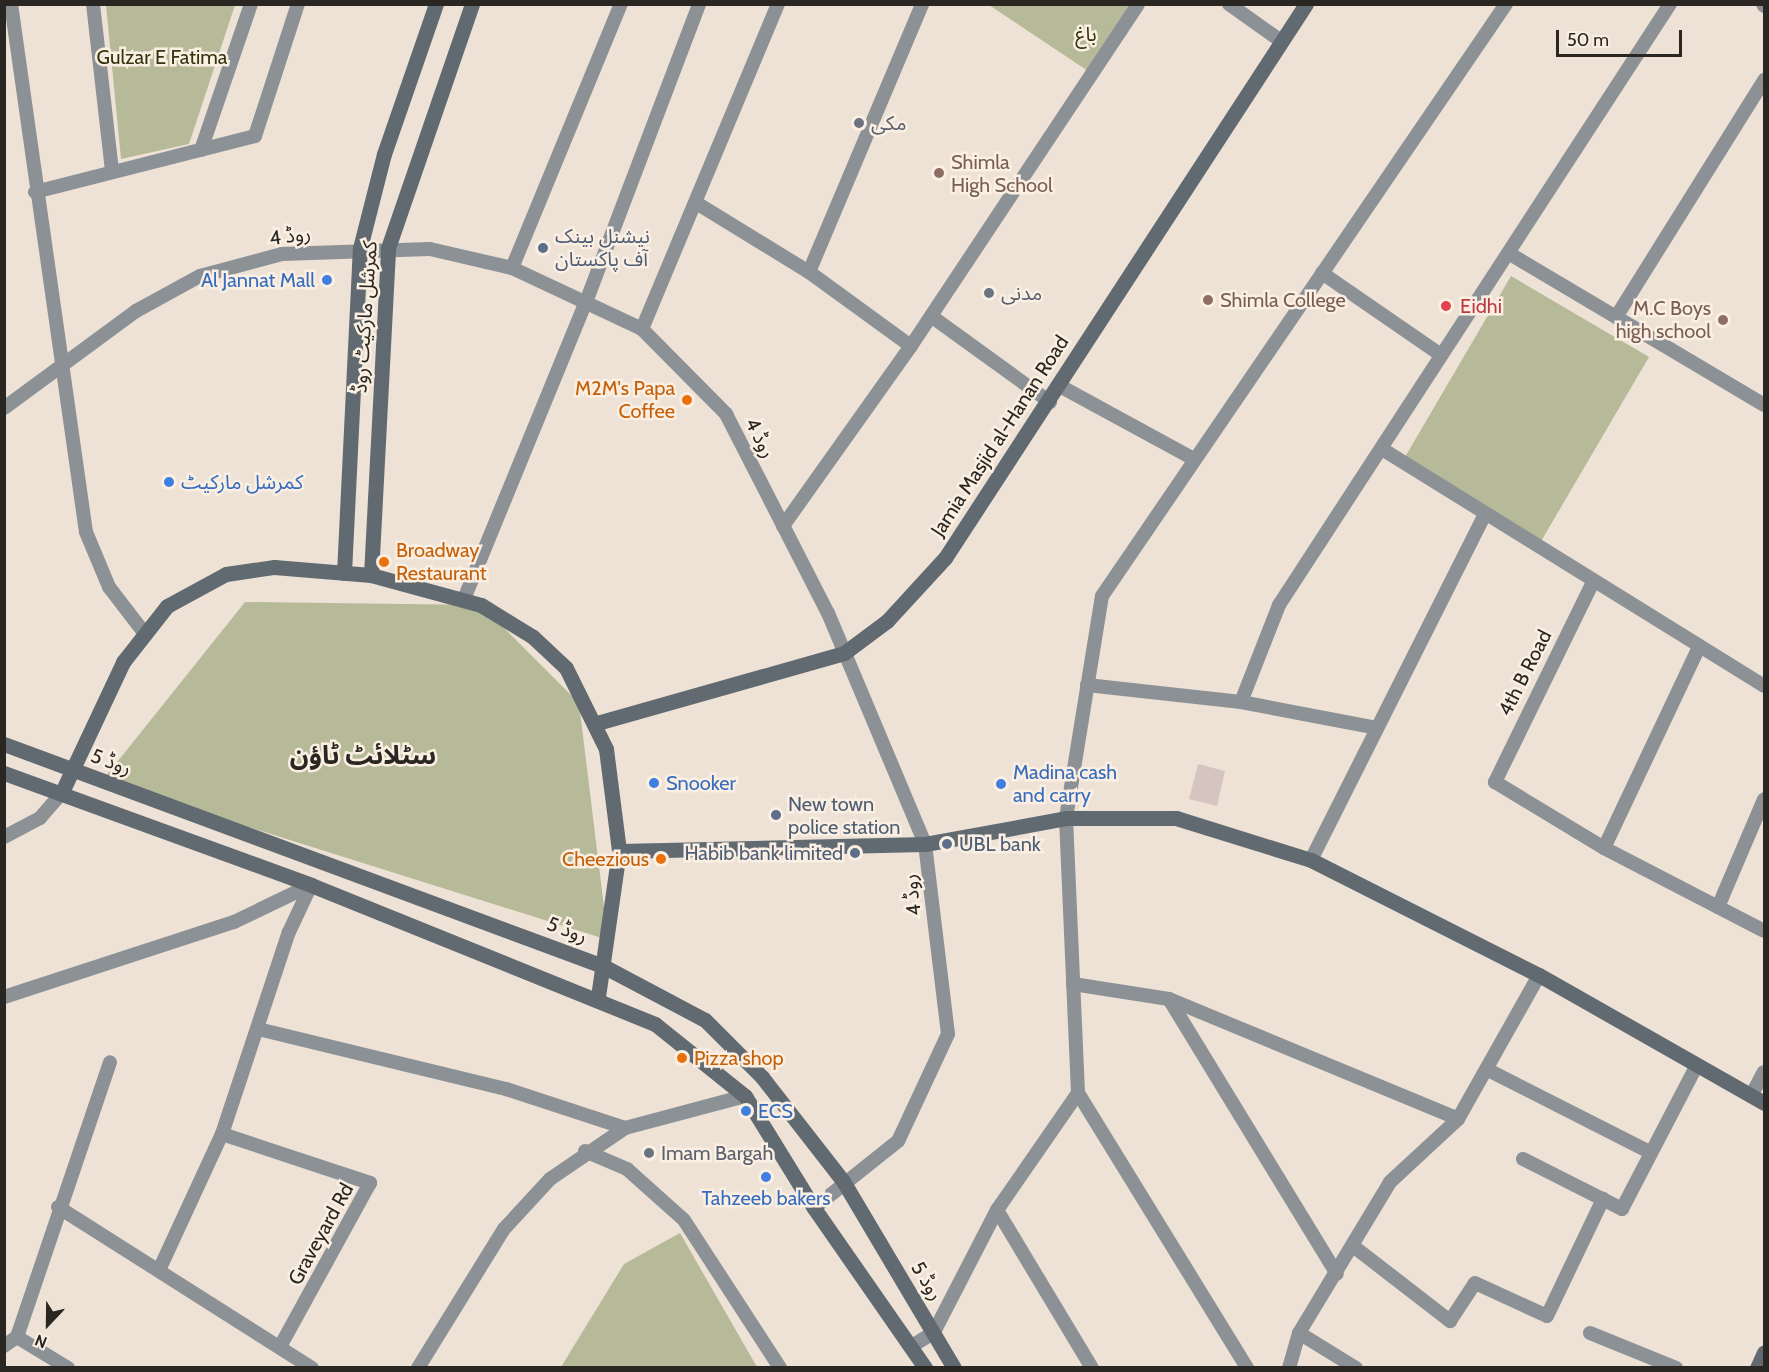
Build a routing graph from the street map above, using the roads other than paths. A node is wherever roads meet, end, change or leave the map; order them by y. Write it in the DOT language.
graph roads {
  1 [pos="11,4"];
  2 [pos="93,4"];
  3 [pos="251,4"];
  4 [pos="298,4"];
  5 [pos="436,4"];
  6 [pos="472,4"];
  7 [pos="621,4"];
  8 [pos="699,4"];
  9 [pos="778,4"];
  10 [pos="922,4"];
  11 [pos="1138,4"];
  12 [pos="1229,4"];
  13 [pos="1306,4"];
  14 [pos="1506,4"];
  15 [pos="1670,4"];
  16 [pos="1281,41"];
  17 [pos="1764,80"];
  18 [pos="201,150"];
  19 [pos="112,170"];
  20 [pos="35,192"];
  21 [pos="698,204"];
  22 [pos="360,248"];
  23 [pos="387,248"];
  24 [pos="1510,254"];
  25 [pos="512,268"];
  26 [pos="809,272"];
  27 [pos="1322,273"];
  28 [pos="586,302"];
  29 [pos="1618,314"];
  30 [pos="932,316"];
  31 [pos="642,329"];
  32 [pos="911,346"];
  33 [pos="1441,355"];
  34 [pos="60,368"];
  35 [pos="1058,385"];
  36 [pos="1763,400"];
  37 [pos="1050,402"];
  38 [pos="4,408"];
  39 [pos="1382,449"];
  40 [pos="1194,459"];
  41 [pos="1484,516"];
  42 [pos="783,526"];
  43 [pos="344,573"];
  44 [pos="371,575"];
  45 [pos="1593,582"];
  46 [pos="464,599"];
  47 [pos="145,634"];
  48 [pos="1700,647"];
  49 [pos="844,653"];
  50 [pos="1087,685"];
  51 [pos="1764,686"];
  52 [pos="1241,702"];
  53 [pos="597,723"];
  54 [pos="1377,728"];
  55 [pos="4,744"];
  56 [pos="72,770"];
  57 [pos="4,773"];
  58 [pos="61,794"];
  59 [pos="1764,799"];
  60 [pos="1066,818"];
  61 [pos="4,837"];
  62 [pos="925,844"];
  63 [pos="1604,848"];
  64 [pos="619,851"];
  65 [pos="1311,860"];
  66 [pos="311,885"];
  67 [pos="1718,907"];
  68 [pos="1764,931"];
  69 [pos="603,966"];
  70 [pos="1539,975"];
  71 [pos="1073,984"];
  72 [pos="4,997"];
  73 [pos="598,997"];
  74 [pos="1169,999"];
  75 [pos="258,1029"];
  76 [pos="110,1062"];
  77 [pos="1696,1065"];
  78 [pos="1490,1071"];
  79 [pos="1764,1072"];
  80 [pos="1078,1093"];
  81 [pos="746,1096"];
  82 [pos="1758,1099"];
  83 [pos="1458,1119"];
  84 [pos="625,1128"];
  85 [pos="222,1134"];
  86 [pos="585,1151"];
  87 [pos="1650,1152"];
  88 [pos="1523,1159"];
  89 [pos="843,1181"];
  90 [pos="1603,1199"];
  91 [pos="58,1207"];
  92 [pos="814,1208"];
  93 [pos="997,1210"];
  94 [pos="1353,1246"];
  95 [pos="160,1268"];
  96 [pos="1337,1274"];
  97 [pos="934,1332"];
  98 [pos="1590,1333"];
  99 [pos="1299,1334"];
  100 [pos="17,1337"];
  101 [pos="281,1345"];
  102 [pos="4,1346"];
  103 [pos="912,1346"];
  104 [pos="1764,1352"];
  105 [pos="68,1368"];
  106 [pos="312,1368"];
  107 [pos="418,1368"];
  108 [pos="780,1368"];
  109 [pos="925,1368"];
  110 [pos="954,1368"];
  111 [pos="1092,1368"];
  112 [pos="1247,1368"];
  113 [pos="1289,1368"];
  114 [pos="1356,1368"];
  115 [pos="1676,1368"];
  116 [pos="1756,1368"];
  1 -- 20 [label="street"];
  2 -- 19 [label="street"];
  3 -- 18 [label="street"];
  4 -- 18 [label="street"];
  5 -- 22 [label="main road, کمرشل مارکیٹ روڈ"];
  6 -- 23 [label="main road, کمرشل مارکیٹ روڈ"];
  7 -- 25 [label="street"];
  8 -- 28 [label="street"];
  9 -- 21 [label="street"];
  10 -- 26 [label="street"];
  11 -- 30 [label="street"];
  12 -- 16 [label="street"];
  13 -- 16 [label="main road, Jamia Masjid al-Hanan Road"];
  14 -- 27 [label="street"];
  15 -- 24 [label="street"];
  16 -- 35 [label="main road, Jamia Masjid al-Hanan Road"];
  17 -- 29 [label="street"];
  18 -- 19 [label="street"];
  19 -- 20 [label="street"];
  20 -- 34 [label="street"];
  21 -- 26 [label="street"];
  21 -- 31 [label="street"];
  22 -- 23 [label="street, روڈ 4"];
  22 -- 34 [label="street, روڈ 4"];
  22 -- 43 [label="main road, کمرشل مارکیٹ روڈ"];
  23 -- 25 [label="street, روڈ 4"];
  23 -- 44 [label="main road, کمرشل مارکیٹ روڈ"];
  24 -- 29 [label="street"];
  24 -- 33 [label="street"];
  25 -- 28 [label="street, روڈ 4"];
  26 -- 32 [label="street"];
  27 -- 33 [label="street"];
  27 -- 40 [label="street"];
  28 -- 31 [label="street, روڈ 4"];
  28 -- 46 [label="street"];
  29 -- 36 [label="street"];
  30 -- 32 [label="street"];
  30 -- 37 [label="street"];
  31 -- 42 [label="street, روڈ 4"];
  32 -- 42 [label="street"];
  33 -- 39 [label="street"];
  34 -- 38 [label="street, روڈ 4"];
  34 -- 47 [label="street"];
  35 -- 37 [label="main road, Jamia Masjid al-Hanan Road"];
  35 -- 40 [label="street"];
  37 -- 49 [label="main road, Jamia Masjid al-Hanan Road"];
  39 -- 41 [label="street"];
  39 -- 52 [label="street"];
  40 -- 50 [label="street"];
  41 -- 45 [label="street"];
  41 -- 54 [label="street"];
  42 -- 49 [label="street, روڈ 4"];
  43 -- 44 [label="main road"];
  43 -- 47 [label="main road"];
  44 -- 46 [label="main road"];
  45 -- 48 [label="street"];
  45 -- 63 [label="street, 4th B Road"];
  46 -- 53 [label="main road"];
  47 -- 56 [label="main road"];
  48 -- 51 [label="street"];
  48 -- 63 [label="street"];
  49 -- 53 [label="main road, Jamia Masjid al-Hanan Road"];
  49 -- 62 [label="street, روڈ 4"];
  50 -- 52 [label="street"];
  50 -- 60 [label="street"];
  52 -- 54 [label="street"];
  53 -- 64 [label="main road"];
  54 -- 65 [label="street"];
  55 -- 56 [label="main road, روڈ 5"];
  56 -- 58 [label="main road"];
  56 -- 69 [label="main road, روڈ 5"];
  57 -- 58 [label="main road"];
  58 -- 61 [label="street"];
  58 -- 66 [label="main road"];
  59 -- 67 [label="street"];
  60 -- 62 [label="main road"];
  60 -- 65 [label="main road"];
  60 -- 71 [label="street"];
  62 -- 64 [label="main road"];
  62 -- 89 [label="street, روڈ 4"];
  63 -- 67 [label="street"];
  64 -- 69 [label="main road"];
  65 -- 70 [label="main road"];
  66 -- 72 [label="street"];
  66 -- 73 [label="main road"];
  66 -- 75 [label="street"];
  67 -- 68 [label="street"];
  69 -- 73 [label="main road"];
  69 -- 89 [label="main road, روڈ 5"];
  70 -- 77 [label="main road"];
  70 -- 78 [label="street"];
  71 -- 74 [label="street"];
  71 -- 80 [label="street"];
  73 -- 81 [label="main road"];
  74 -- 83 [label="street"];
  74 -- 96 [label="street"];
  75 -- 84 [label="street"];
  75 -- 85 [label="street"];
  76 -- 91 [label="street"];
  77 -- 82 [label="main road"];
  77 -- 87 [label="street"];
  78 -- 83 [label="street"];
  78 -- 87 [label="street"];
  79 -- 82 [label="street"];
  80 -- 93 [label="street"];
  80 -- 112 [label="street"];
  81 -- 84 [label="street"];
  81 -- 92 [label="main road"];
  83 -- 94 [label="street"];
  84 -- 86 [label="street"];
  85 -- 95 [label="street"];
  85 -- 101 [label="street, Graveyard Rd"];
  86 -- 107 [label="street"];
  86 -- 108 [label="street"];
  87 -- 90 [label="street"];
  88 -- 90 [label="street"];
  89 -- 92 [label="street, روڈ 4"];
  89 -- 97 [label="main road, روڈ 5"];
  90 -- 94 [label="street"];
  91 -- 95 [label="street"];
  91 -- 100 [label="street"];
  92 -- 103 [label="main road"];
  93 -- 97 [label="street"];
  93 -- 111 [label="street"];
  94 -- 96 [label="street"];
  95 -- 101 [label="street"];
  96 -- 99 [label="street"];
  97 -- 103 [label="street"];
  97 -- 110 [label="main road, روڈ 5"];
  98 -- 115 [label="street"];
  99 -- 113 [label="street"];
  99 -- 114 [label="street"];
  100 -- 102 [label="street"];
  100 -- 105 [label="street"];
  101 -- 106 [label="street"];
  103 -- 109 [label="main road"];
  104 -- 116 [label="main road"];
}
